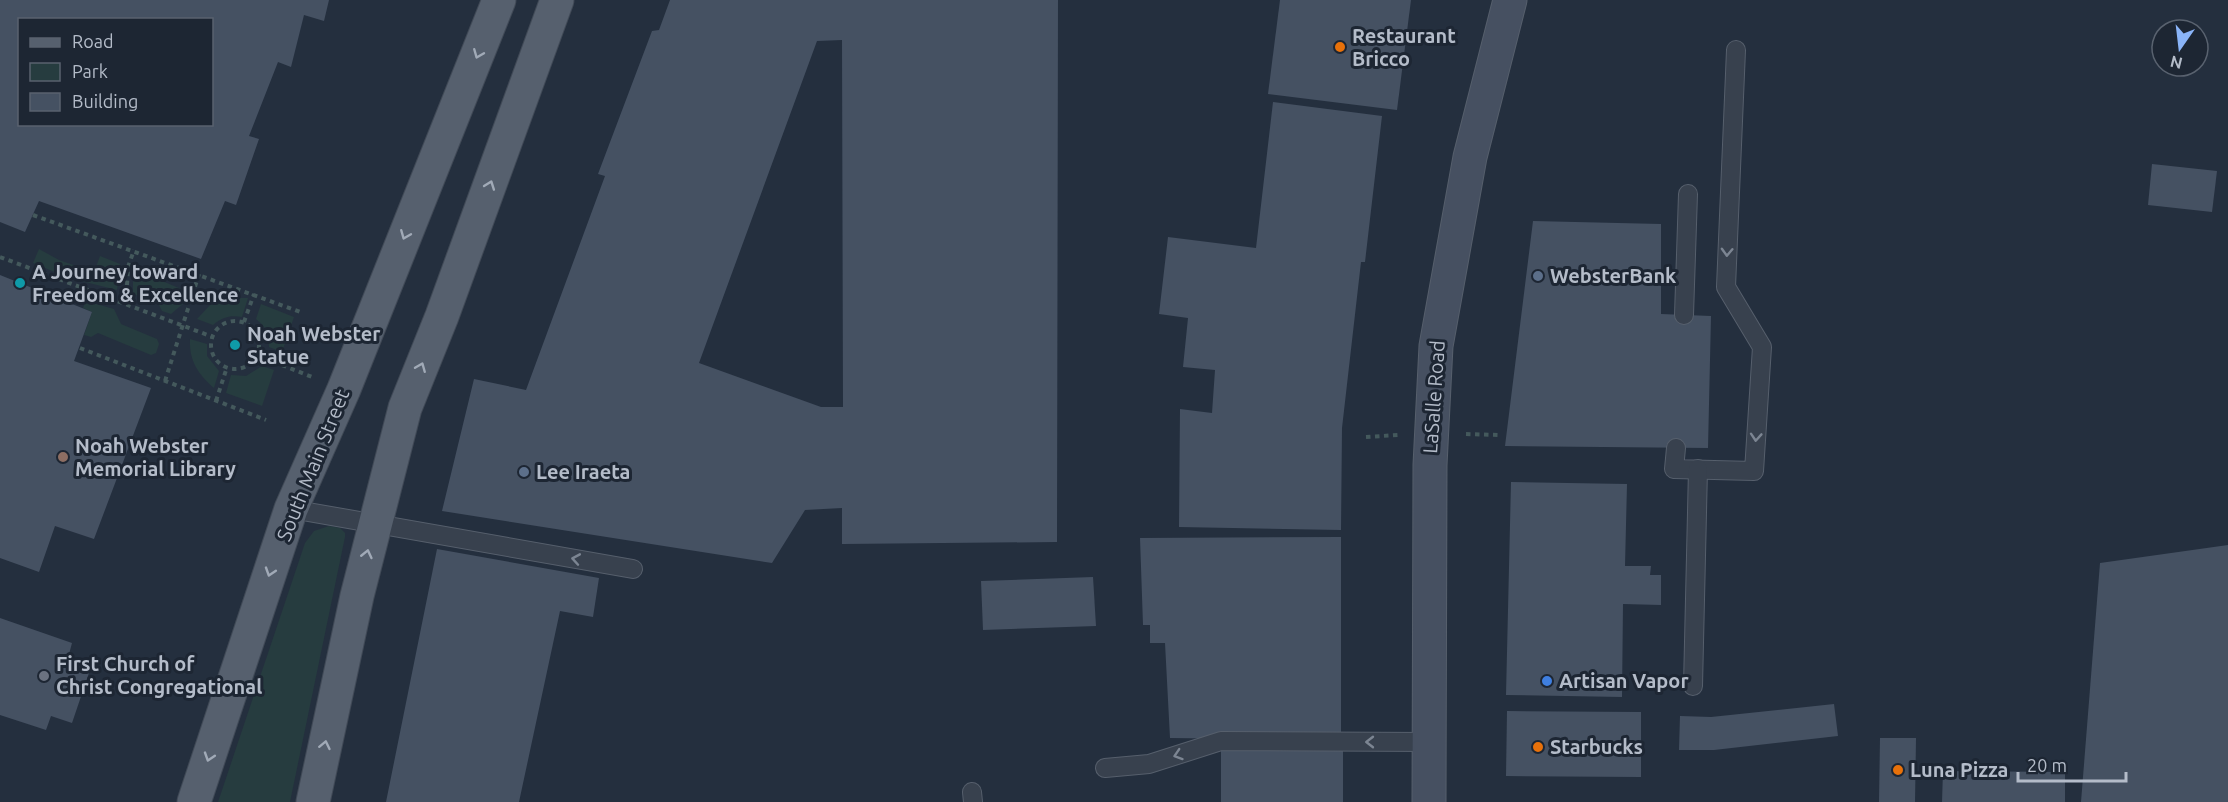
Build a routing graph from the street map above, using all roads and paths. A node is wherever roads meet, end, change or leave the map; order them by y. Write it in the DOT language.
graph roads {
  1 [pos="500,0"];
  2 [pos="557,0"];
  3 [pos="1510,0"];
  4 [pos="1736,50"];
  5 [pos="1689,194"];
  6 [pos="33,215"];
  7 [pos="134,250"];
  8 [pos="0,257"];
  9 [pos="199,274"];
  10 [pos="254,294"];
  11 [pos="126,303"];
  12 [pos="303,313"];
  13 [pos="1684,315"];
  14 [pos="244,322"];
  15 [pos="182,325"];
  16 [pos="213,337"];
  17 [pos="80,348"];
  18 [pos="257,355"];
  19 [pos="227,367"];
  20 [pos="315,378"];
  21 [pos="165,381"];
  22 [pos="216,401"];
  23 [pos="266,420"];
  24 [pos="1676,448"];
  25 [pos="1698,469"];
  26 [pos="291,509"];
  27 [pos="374,522"];
  28 [pos="633,569"];
  29 [pos="1693,686"];
  30 [pos="1429,742"];
  31 [pos="1106,768"];
  32 [pos="194,802"];
  33 [pos="313,802"];
  34 [pos="1429,802"];
  1 -- 26 [label="main road, South Main Street, one-way"];
  27 -- 2 [label="main road, one-way"];
  3 -- 30 [label="street, LaSalle Road"];
  4 -- 25 [label="lane, one-way"];
  5 -- 13 [label="lane"];
  6 -- 7 [label="path"];
  7 -- 9 [label="path"];
  7 -- 11 [label="path"];
  8 -- 11 [label="path"];
  9 -- 10 [label="path"];
  9 -- 15 [label="path"];
  10 -- 12 [label="path"];
  10 -- 14 [label="path"];
  11 -- 15 [label="path"];
  14 -- 16 [label="path"];
  14 -- 18 [label="path"];
  15 -- 16 [label="path"];
  15 -- 21 [label="path"];
  16 -- 19 [label="path"];
  17 -- 21 [label="path"];
  18 -- 19 [label="path"];
  18 -- 20 [label="path"];
  19 -- 22 [label="path"];
  21 -- 22 [label="path"];
  22 -- 23 [label="path"];
  24 -- 25 [label="lane"];
  25 -- 29 [label="lane"];
  26 -- 27 [label="lane"];
  26 -- 32 [label="main road, South Main Street, one-way"];
  28 -- 27 [label="lane, one-way"];
  33 -- 27 [label="main road, one-way"];
  30 -- 31 [label="lane, one-way"];
  30 -- 34 [label="street, LaSalle Road"];
}
